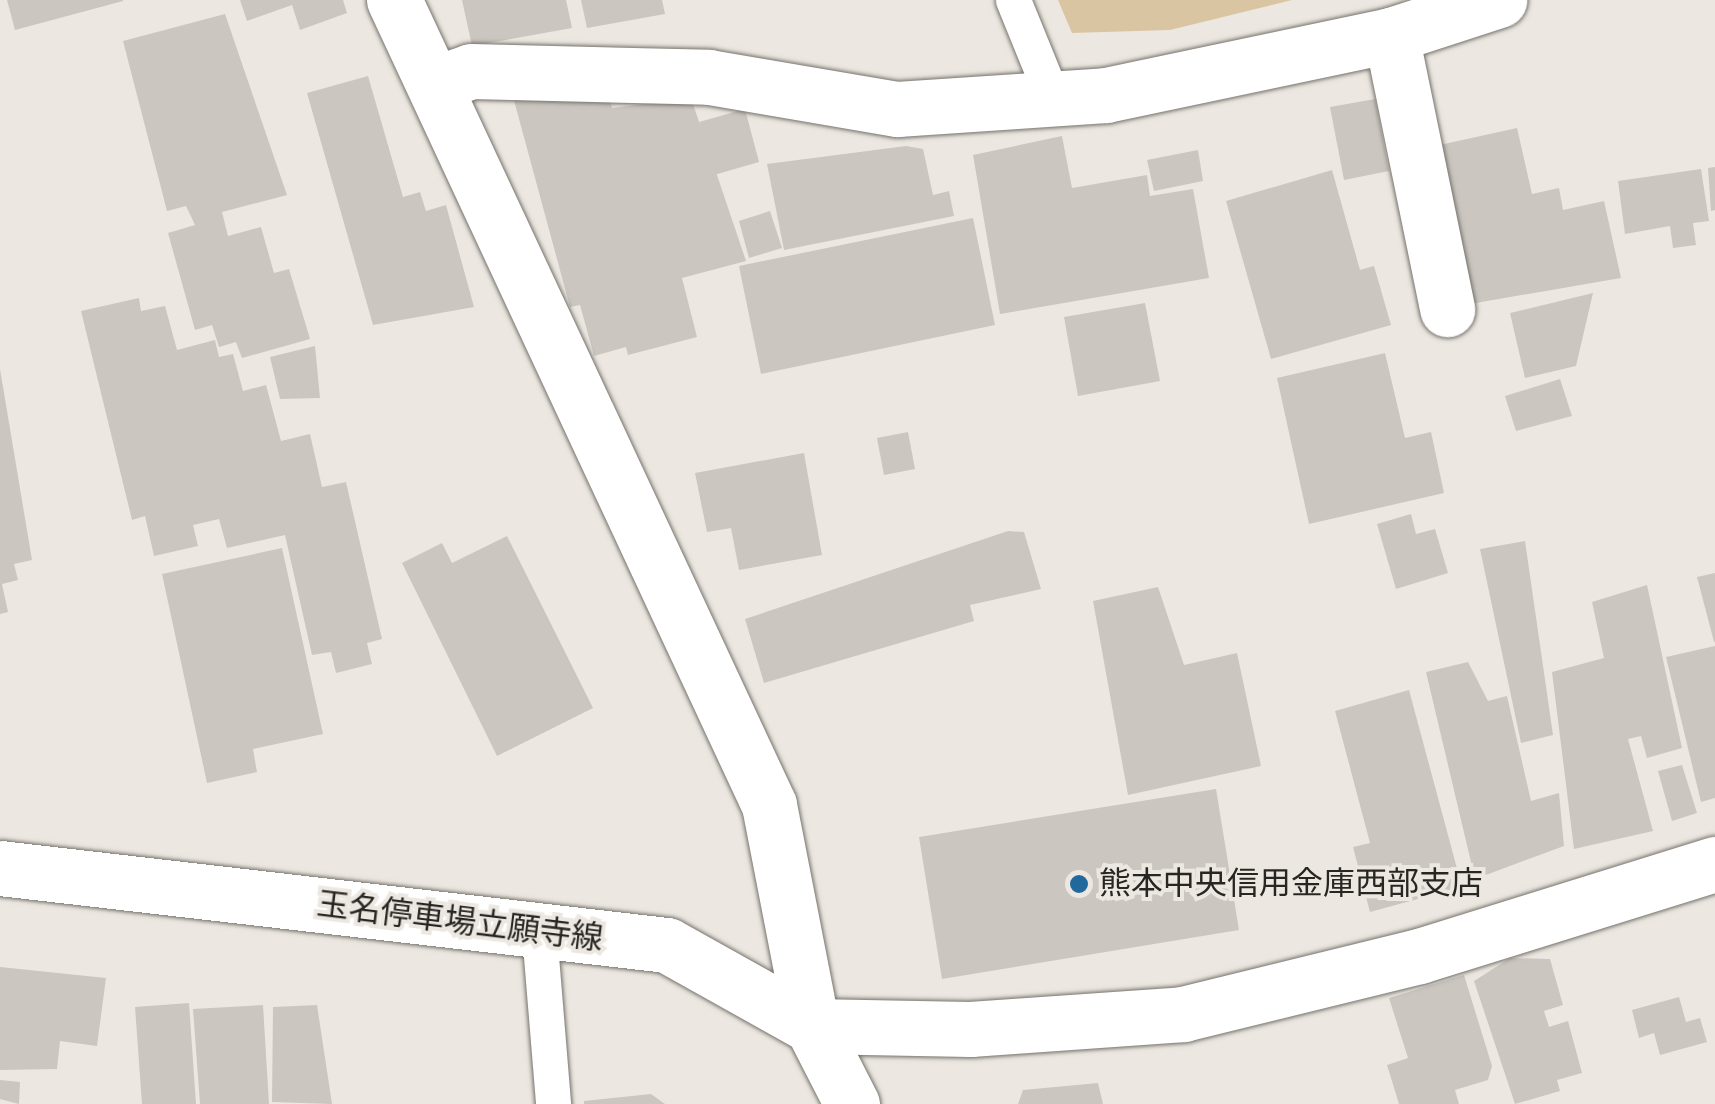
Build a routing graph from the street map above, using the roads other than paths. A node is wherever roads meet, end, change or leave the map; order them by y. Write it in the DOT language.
graph roads {
  1 [pos="394,0"];
  2 [pos="1014,0"];
  3 [pos="1500,0"];
  4 [pos="1391,36"];
  5 [pos="434,84"];
  6 [pos="1052,96"];
  7 [pos="1447,309"];
  8 [pos="1715,864"];
  9 [pos="0,868"];
  10 [pos="539,932"];
  11 [pos="812,1026"];
  12 [pos="553,1104"];
  13 [pos="852,1104"];
  1 -- 5 [label="street"];
  2 -- 6 [label="lane"];
  3 -- 4 [label="street"];
  4 -- 6 [label="street"];
  4 -- 7 [label="street"];
  5 -- 6 [label="street"];
  5 -- 11 [label="street"];
  8 -- 11 [label="street"];
  9 -- 10 [label="street, 玉名停車場立願寺線"];
  10 -- 11 [label="street, 玉名停車場立願寺線"];
  10 -- 12 [label="lane"];
  11 -- 13 [label="street"];
}
